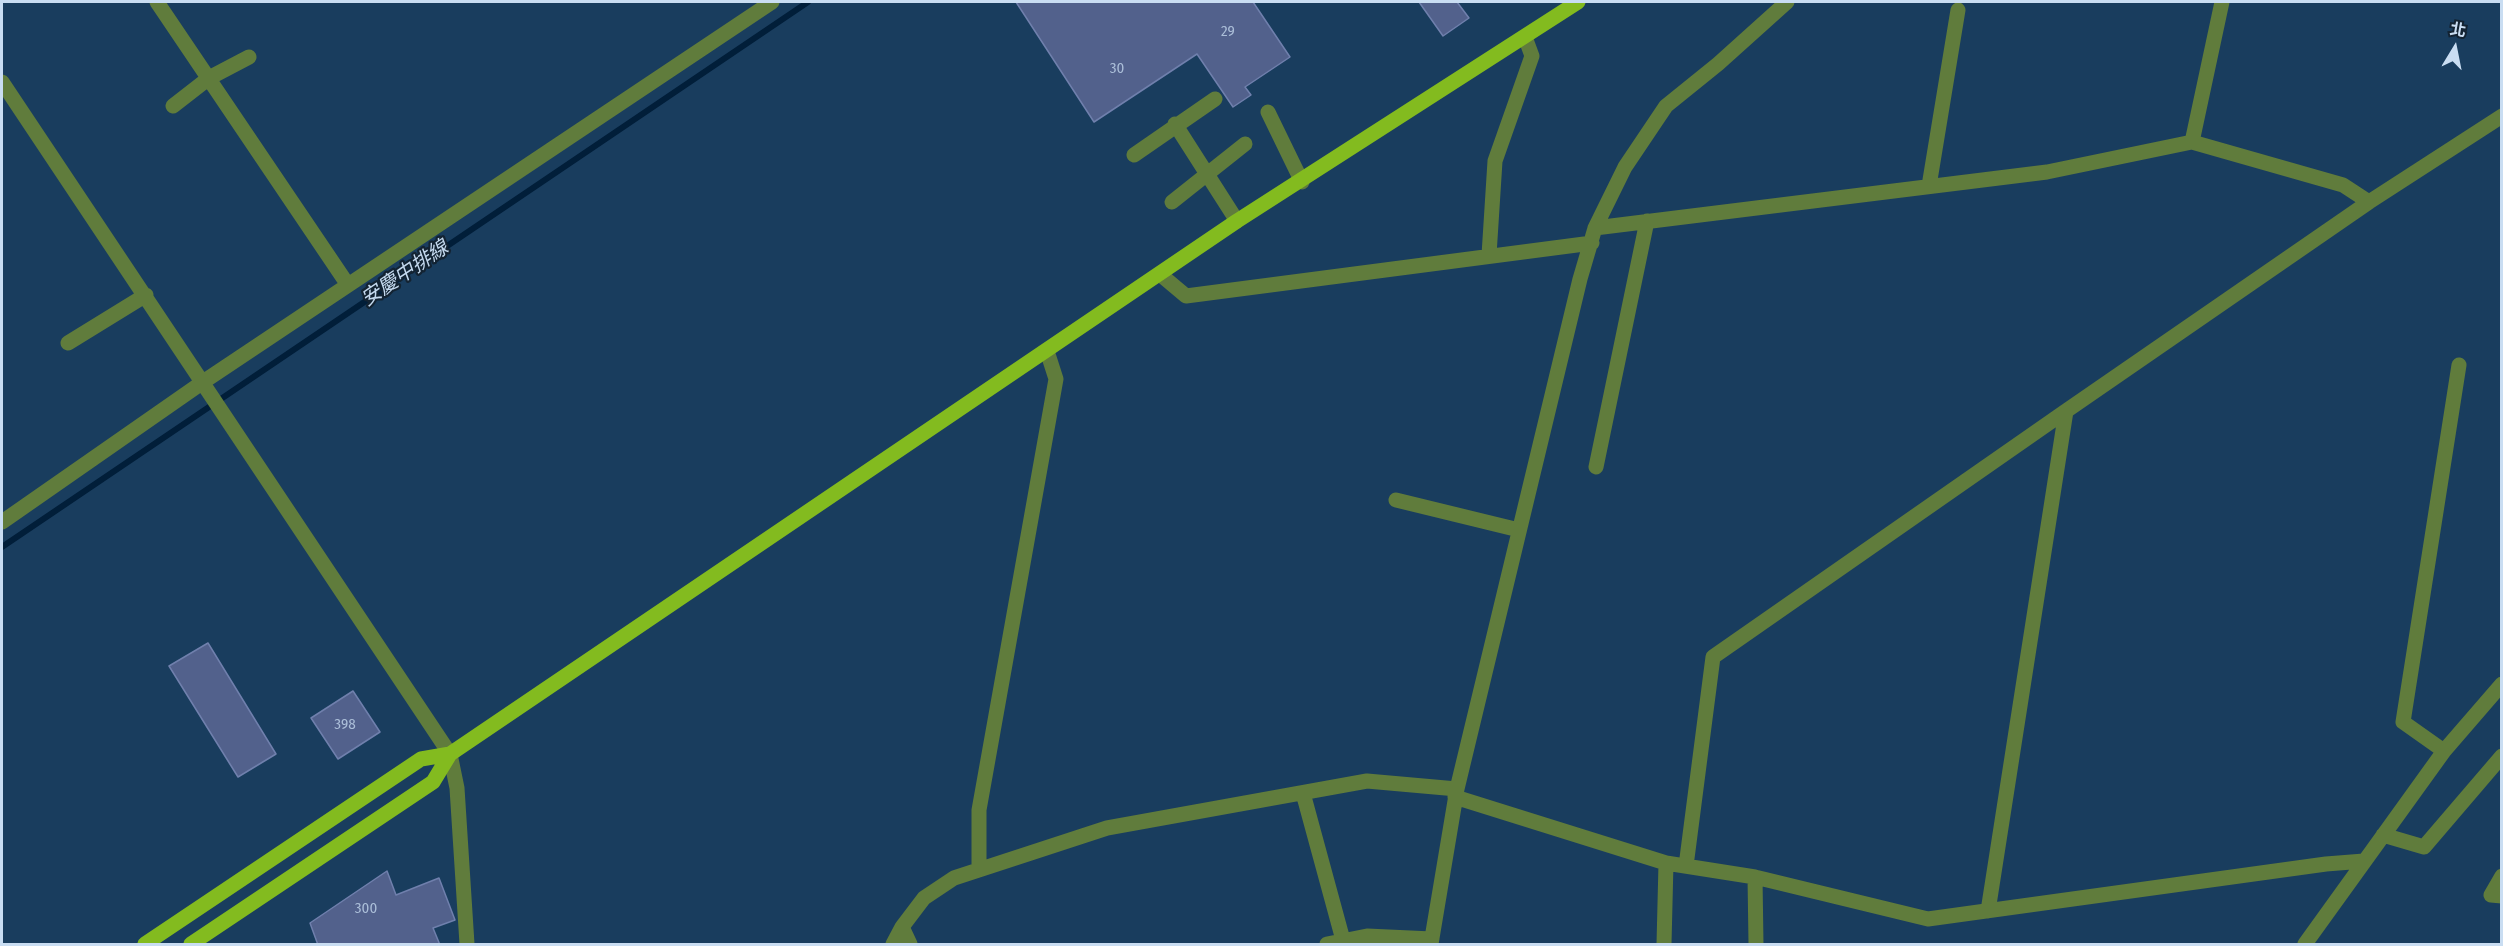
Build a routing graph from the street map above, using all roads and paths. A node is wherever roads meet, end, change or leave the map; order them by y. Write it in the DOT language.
graph roads {
  1 [pos="158,2"];
  2 [pos="771,2"];
  3 [pos="1578,2"];
  4 [pos="1787,2"];
  5 [pos="2222,2"];
  6 [pos="1958,10"];
  7 [pos="1525,37"];
  8 [pos="249,57"];
  9 [pos="209,78"];
  10 [pos="2,82"];
  11 [pos="1215,99"];
  12 [pos="173,106"];
  13 [pos="1268,112"];
  14 [pos="2502,116"];
  15 [pos="1175,124"];
  16 [pos="2192,142"];
  17 [pos="1245,144"];
  18 [pos="1134,155"];
  19 [pos="1206,172"];
  20 [pos="1302,182"];
  21 [pos="1929,186"];
  22 [pos="1172,202"];
  23 [pos="2369,202"];
  24 [pos="1237,221"];
  25 [pos="1647,221"];
  26 [pos="1594,235"];
  27 [pos="1489,255"];
  28 [pos="1161,275"];
  29 [pos="348,285"];
  30 [pos="146,295"];
  31 [pos="68,343"];
  32 [pos="1047,351"];
  33 [pos="2458,365"];
  34 [pos="204,382"];
  35 [pos="2066,411"];
  36 [pos="1596,467"];
  37 [pos="1396,500"];
  38 [pos="2,522"];
  39 [pos="1520,530"];
  40 [pos="2502,684"];
  41 [pos="2444,752"];
  42 [pos="450,754"];
  43 [pos="2502,756"];
  44 [pos="1303,793"];
  45 [pos="1456,793"];
  46 [pos="2383,835"];
  47 [pos="2364,861"];
  48 [pos="1666,863"];
  49 [pos="1686,866"];
  50 [pos="979,870"];
  51 [pos="2502,876"];
  52 [pos="1755,877"];
  53 [pos="2502,896"];
  54 [pos="1988,911"];
  55 [pos="902,927"];
  56 [pos="1343,940"];
  57 [pos="1431,942"];
  58 [pos="145,945"];
  59 [pos="191,945"];
  60 [pos="467,945"];
  61 [pos="893,945"];
  62 [pos="910,945"];
  63 [pos="1326,945"];
  64 [pos="1664,945"];
  65 [pos="1756,945"];
  66 [pos="2305,945"];
  1 -- 9 [label="street"];
  2 -- 29 [label="street"];
  3 -- 7 [label="main road"];
  4 -- 26 [label="street"];
  5 -- 16 [label="street"];
  6 -- 21 [label="street"];
  7 -- 20 [label="main road"];
  7 -- 27 [label="street"];
  8 -- 9 [label="street"];
  9 -- 12 [label="street"];
  9 -- 29 [label="street"];
  10 -- 30 [label="street"];
  11 -- 15 [label="street"];
  13 -- 20 [label="street"];
  14 -- 23 [label="street"];
  15 -- 18 [label="street"];
  15 -- 19 [label="street"];
  16 -- 21 [label="street"];
  16 -- 23 [label="street"];
  17 -- 19 [label="street"];
  19 -- 22 [label="street"];
  19 -- 24 [label="street"];
  20 -- 24 [label="main road"];
  21 -- 25 [label="street"];
  23 -- 35 [label="street"];
  24 -- 28 [label="main road"];
  25 -- 26 [label="street"];
  25 -- 36 [label="street"];
  26 -- 27 [label="street"];
  26 -- 39 [label="street"];
  27 -- 28 [label="street"];
  28 -- 32 [label="main road"];
  29 -- 34 [label="street"];
  30 -- 31 [label="street"];
  30 -- 34 [label="street"];
  32 -- 42 [label="main road"];
  32 -- 50 [label="street"];
  33 -- 41 [label="street"];
  34 -- 38 [label="street"];
  34 -- 42 [label="street"];
  35 -- 49 [label="street"];
  35 -- 54 [label="street"];
  37 -- 39 [label="street"];
  39 -- 45 [label="street"];
  40 -- 41 [label="street"];
  41 -- 46 [label="street"];
  42 -- 58 [label="main road"];
  42 -- 59 [label="main road"];
  42 -- 60 [label="street"];
  43 -- 46 [label="street"];
  44 -- 45 [label="street"];
  44 -- 50 [label="street"];
  44 -- 56 [label="street"];
  45 -- 48 [label="street"];
  45 -- 57 [label="street"];
  46 -- 47 [label="street"];
  47 -- 54 [label="street"];
  47 -- 66 [label="street"];
  48 -- 49 [label="street"];
  48 -- 64 [label="street"];
  49 -- 52 [label="street"];
  50 -- 55 [label="street"];
  51 -- 53 [label="street"];
  52 -- 54 [label="street"];
  52 -- 65 [label="street"];
  55 -- 61 [label="street"];
  55 -- 62 [label="street"];
  56 -- 57 [label="street"];
  56 -- 63 [label="street"];
}
